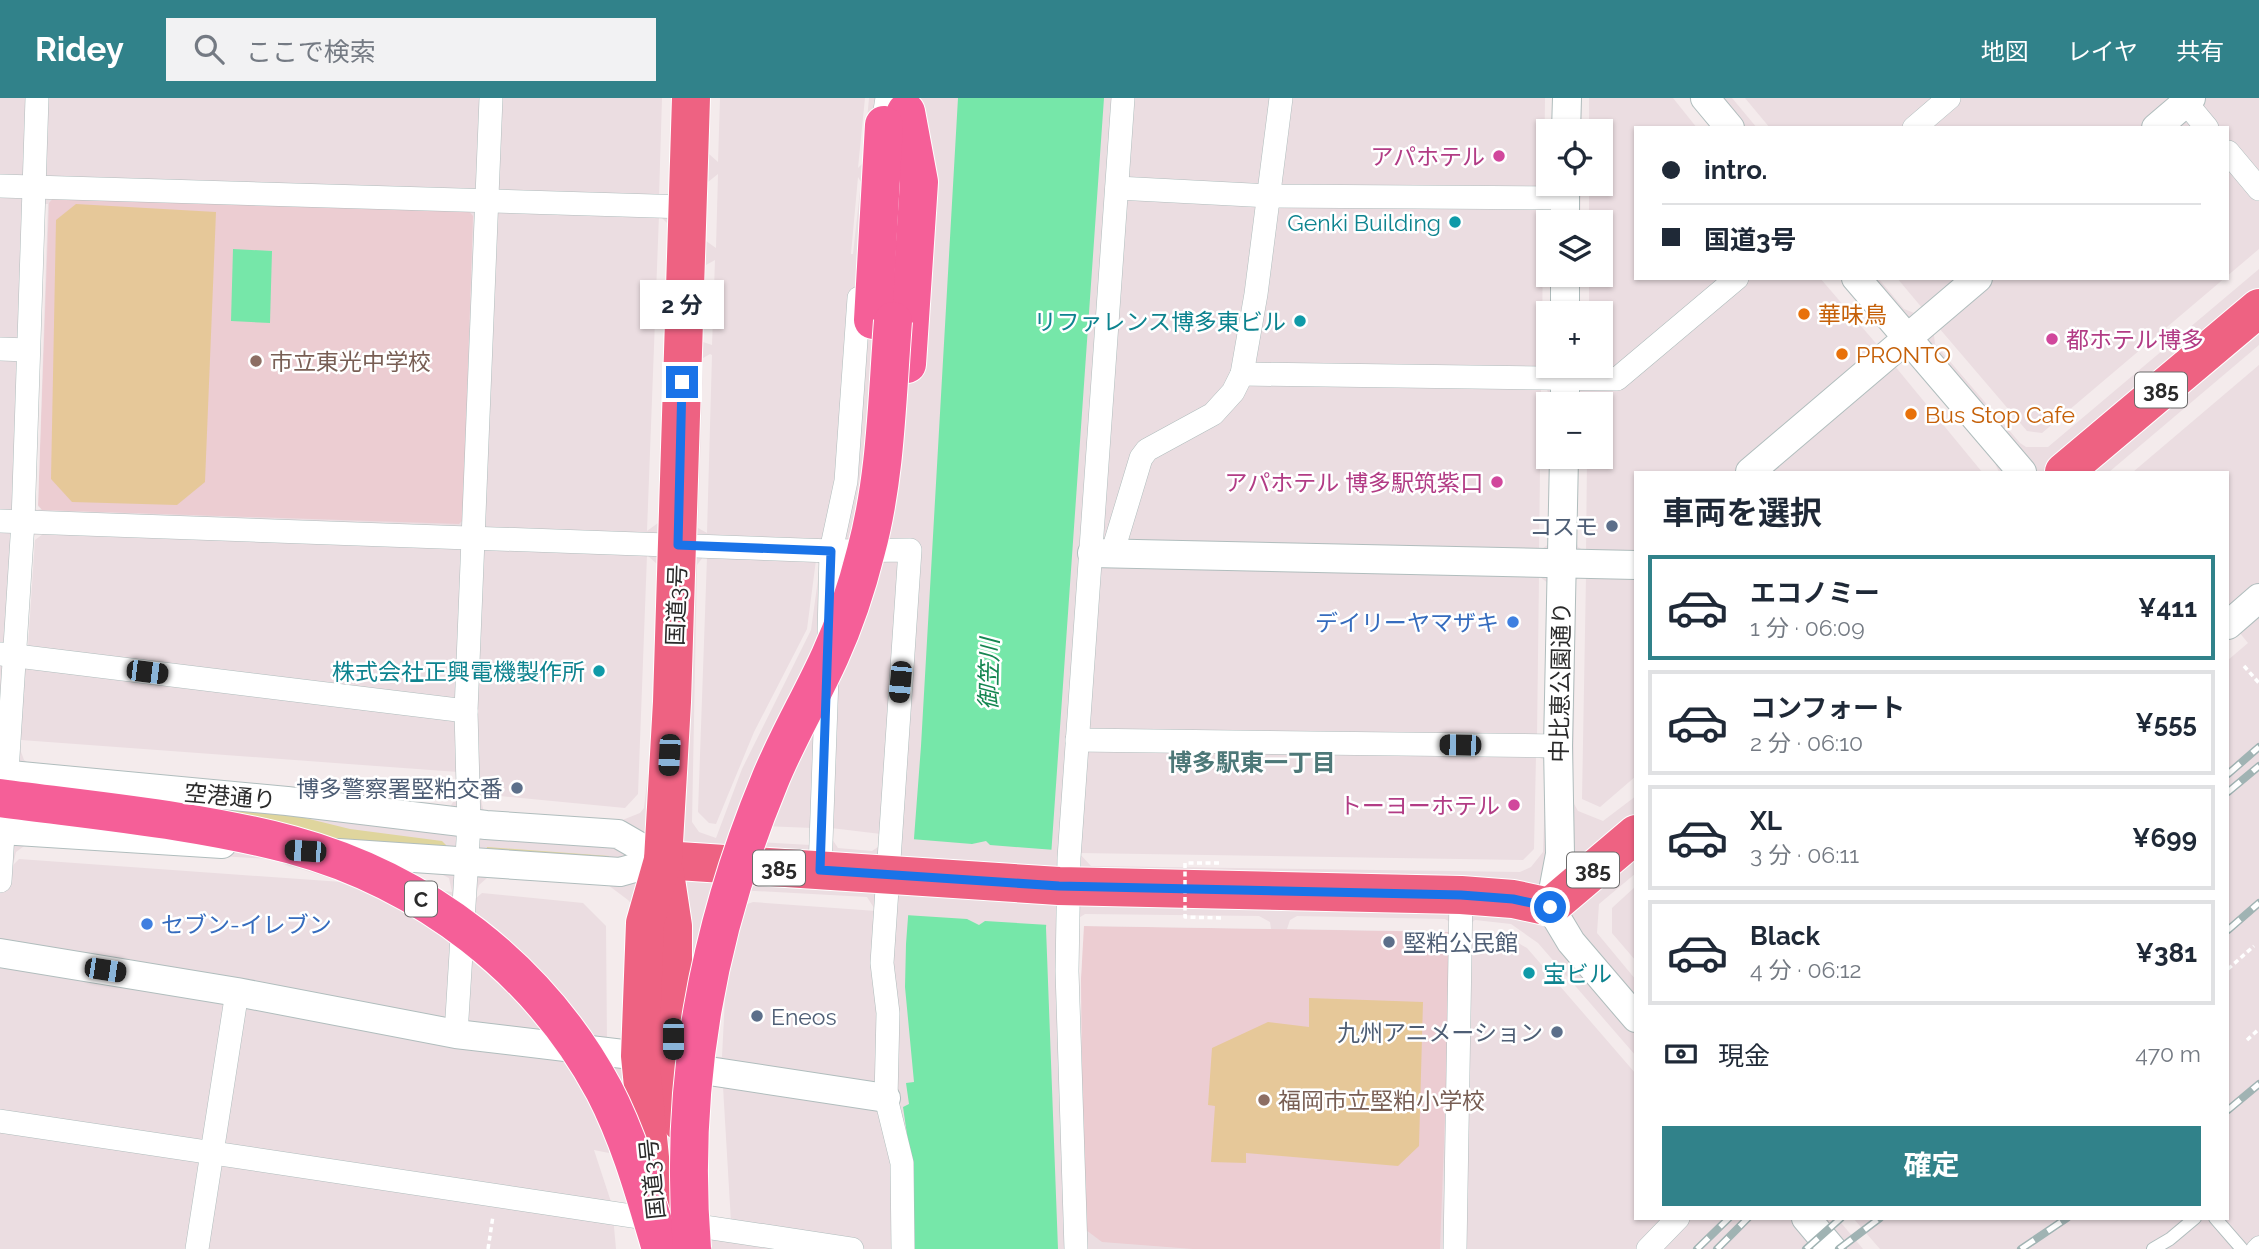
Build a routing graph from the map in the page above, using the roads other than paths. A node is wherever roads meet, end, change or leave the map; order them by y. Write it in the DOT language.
graph roads {
  1 [pos="37,98"];
  2 [pos="491,98"];
  3 [pos="691,98"];
  4 [pos="1123,98"];
  5 [pos="1281,98"];
  6 [pos="1567,98"];
  7 [pos="1705,98"];
  8 [pos="1949,98"];
  9 [pos="2186,100"];
  10 [pos="896,108"];
  11 [pos="1566,119"];
  12 [pos="1728,126"];
  13 [pos="1916,126"];
  14 [pos="2158,126"];
  15 [pos="2206,126"];
  16 [pos="2229,153"];
  17 [pos="0,186"];
  18 [pos="34,187"];
  19 [pos="1117,188"];
  20 [pos="2259,189"];
  21 [pos="1270,196"];
  22 [pos="487,200"];
  23 [pos="1565,201"];
  24 [pos="687,207"];
  25 [pos="1735,280"];
  26 [pos="1858,280"];
  27 [pos="1976,280"];
  28 [pos="2259,308"];
  29 [pos="1907,339"];
  30 [pos="0,349"];
  31 [pos="28,350"];
  32 [pos="1241,374"];
  33 [pos="1565,383"];
  34 [pos="1564,469"];
  35 [pos="1751,471"];
  36 [pos="2021,471"];
  37 [pos="2065,471"];
  38 [pos="11,521"];
  39 [pos="472,537"];
  40 [pos="678,545"];
  41 [pos="849,551"];
  42 [pos="1102,553"];
  43 [pos="1562,564"];
  44 [pos="1634,565"];
  45 [pos="2259,598"];
  46 [pos="2229,624"];
  47 [pos="7,655"];
  48 [pos="466,711"];
  49 [pos="1077,740"];
  50 [pos="1558,746"];
  51 [pos="1,801"];
  52 [pos="469,824"];
  53 [pos="1634,836"];
  54 [pos="663,860"];
  55 [pos="467,862"];
  56 [pos="820,870"];
  57 [pos="890,877"];
  58 [pos="0,881"];
  59 [pos="1064,886"];
  60 [pos="1461,895"];
  61 [pos="1550,907"];
  62 [pos="0,953"];
  63 [pos="237,992"];
  64 [pos="1634,1016"];
  65 [pos="456,1034"];
  66 [pos="657,1059"];
  67 [pos="886,1098"];
  68 [pos="0,1121"];
  69 [pos="212,1152"];
  70 [pos="1676,1220"];
  71 [pos="1808,1220"];
  72 [pos="2192,1220"];
  73 [pos="2218,1220"];
  74 [pos="658,1241"];
  75 [pos="693,1243"];
  76 [pos="2253,1247"];
  77 [pos="197,1249"];
  78 [pos="852,1249"];
  79 [pos="903,1249"];
  80 [pos="1076,1249"];
  81 [pos="1455,1249"];
  82 [pos="1647,1249"];
  83 [pos="1832,1249"];
  84 [pos="2153,1249"];
  1 -- 18 [label="street"];
  2 -- 22 [label="street"];
  3 -- 24 [label="highway, 国道3号"];
  4 -- 19 [label="street"];
  5 -- 21 [label="street"];
  6 -- 11 [label="street"];
  7 -- 12 [label="street"];
  8 -- 13 [label="street"];
  9 -- 14 [label="street"];
  9 -- 15 [label="street"];
  10 -- 41 [label="highway, bridge"];
  10 -- 75 [label="highway"];
  16 -- 20 [label="street"];
  17 -- 18 [label="street"];
  18 -- 22 [label="street"];
  18 -- 31 [label="street"];
  19 -- 21 [label="street"];
  19 -- 42 [label="street"];
  21 -- 23 [label="street"];
  21 -- 32 [label="street"];
  22 -- 24 [label="street"];
  22 -- 39 [label="street"];
  24 -- 40 [label="highway, 国道3号"];
  25 -- 33 [label="street"];
  26 -- 29 [label="street"];
  27 -- 29 [label="street"];
  28 -- 37 [label="highway, 385"];
  29 -- 35 [label="street"];
  29 -- 36 [label="street"];
  30 -- 31 [label="street"];
  31 -- 38 [label="street"];
  32 -- 33 [label="street"];
  32 -- 42 [label="street"];
  34 -- 43 [label="street, 中比恵公園通り"];
  38 -- 39 [label="street"];
  38 -- 47 [label="street"];
  39 -- 40 [label="street"];
  39 -- 48 [label="street"];
  40 -- 41 [label="street"];
  40 -- 54 [label="highway, 国道3号"];
  41 -- 56 [label="street"];
  41 -- 57 [label="street"];
  41 -- 75 [label="highway, bridge"];
  42 -- 43 [label="street"];
  42 -- 49 [label="street"];
  43 -- 44 [label="street"];
  43 -- 50 [label="street, 中比恵公園通り"];
  45 -- 46 [label="street"];
  47 -- 48 [label="street"];
  47 -- 51 [label="street"];
  48 -- 52 [label="street"];
  49 -- 50 [label="street"];
  49 -- 59 [label="street"];
  50 -- 61 [label="street, 中比恵公園通り"];
  51 -- 52 [label="street, 空港通り"];
  51 -- 55 [label="street, 空港通り"];
  51 -- 58 [label="street"];
  51 -- 74 [label="highway, C, bridge"];
  52 -- 54 [label="street, 空港通り"];
  52 -- 55 [label="street"];
  53 -- 61 [label="highway, 385"];
  54 -- 55 [label="street, 空港通り"];
  54 -- 56 [label="highway, 空港通り / 385"];
  54 -- 66 [label="highway, 国道3号"];
  55 -- 65 [label="street"];
  56 -- 57 [label="highway, 空港通り / 385"];
  57 -- 59 [label="highway, 空港通り / 385"];
  57 -- 67 [label="street"];
  59 -- 60 [label="highway, 空港通り / 385"];
  59 -- 80 [label="street"];
  60 -- 61 [label="highway, 空港通り / 385"];
  60 -- 81 [label="street"];
  61 -- 64 [label="street"];
  62 -- 63 [label="street"];
  63 -- 65 [label="street"];
  63 -- 69 [label="street"];
  65 -- 66 [label="street"];
  66 -- 67 [label="street"];
  66 -- 74 [label="highway, 国道3号"];
  66 -- 75 [label="highway, 国道3号"];
  67 -- 79 [label="street"];
  68 -- 69 [label="street"];
  69 -- 74 [label="street"];
  69 -- 77 [label="street"];
  70 -- 82 [label="street"];
  71 -- 83 [label="street"];
  72 -- 84 [label="lane"];
  73 -- 76 [label="lane"];
  74 -- 75 [label="street"];
  75 -- 78 [label="street"];
}
